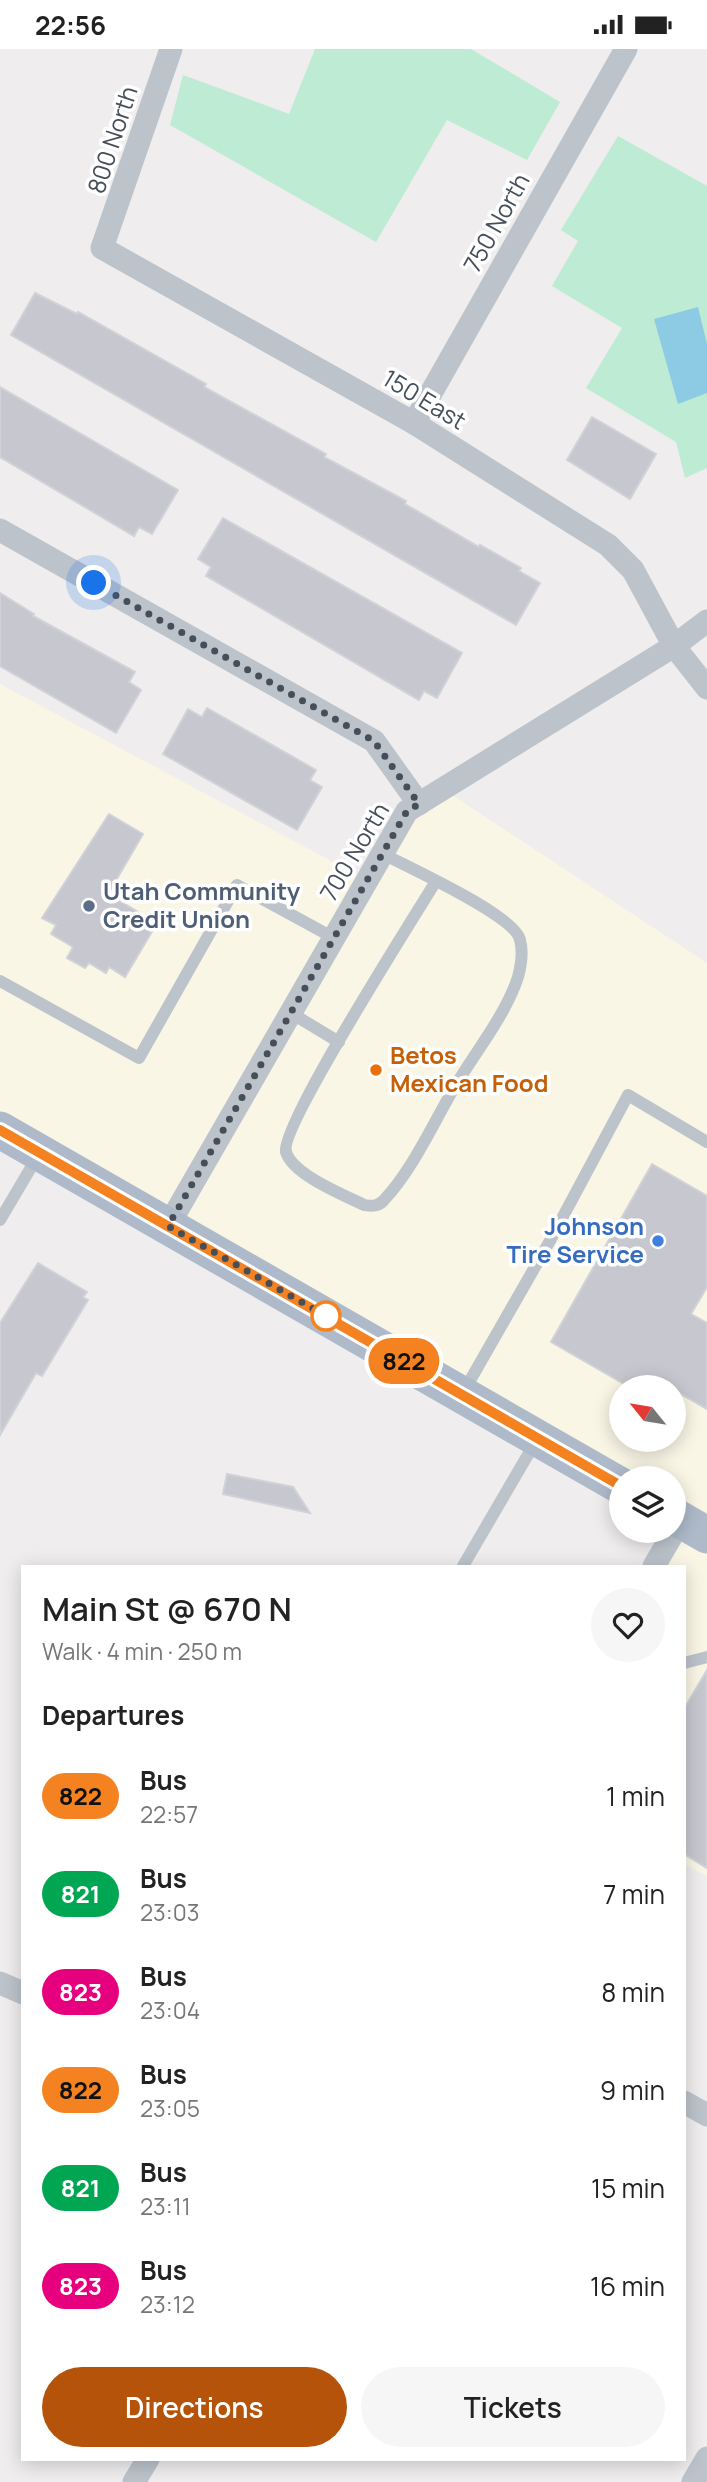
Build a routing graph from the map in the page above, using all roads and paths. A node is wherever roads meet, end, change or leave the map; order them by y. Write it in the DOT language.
graph roads {
  1 [pos="172,49"];
  2 [pos="626,49"];
  3 [pos="102,248"];
  4 [pos="414,423"];
  5 [pos="0,530"];
  6 [pos="707,621"];
  7 [pos="674,646"];
  8 [pos="707,688"];
  9 [pos="419,804"];
  10 [pos="383,854"];
  11 [pos="436,881"];
  12 [pos="334,938"];
  13 [pos="0,981"];
  14 [pos="291,1013"];
  15 [pos="339,1042"];
  16 [pos="0,1131"];
  17 [pos="707,1142"];
  18 [pos="40,1153"];
  19 [pos="0,1220"];
  20 [pos="168,1226"];
  21 [pos="462,1394"];
  22 [pos="538,1438"];
  23 [pos="609,1479"];
  24 [pos="693,1523"];
  25 [pos="464,1565"];
  26 [pos="655,1565"];
  27 [pos="707,1657"];
  28 [pos="686,1662"];
  29 [pos="0,1983"];
  30 [pos="21,1992"];
  31 [pos="686,2103"];
  32 [pos="707,2115"];
  33 [pos="707,2458"];
  34 [pos="147,2461"];
  35 [pos="134,2482"];
  36 [pos="693,2482"];
  1 -- 3 [label="street, 800 North"];
  2 -- 4 [label="street, 750 North"];
  3 -- 4 [label="street, 150 East"];
  4 -- 7 [label="street, 150 East"];
  5 -- 9 [label="street"];
  6 -- 7 [label="street, 700 North"];
  7 -- 8 [label="street, 150 East"];
  7 -- 9 [label="street, 700 North"];
  9 -- 10 [label="street, 700 North"];
  10 -- 11 [label="lane"];
  10 -- 12 [label="street, 700 North"];
  11 -- 15 [label="lane"];
  11 -- 15 [label="lane"];
  12 -- 13 [label="lane"];
  12 -- 14 [label="street, 700 North"];
  14 -- 15 [label="lane"];
  14 -- 20 [label="street, 700 North"];
  16 -- 18 [label="main road"];
  17 -- 21 [label="lane"];
  18 -- 19 [label="lane"];
  18 -- 20 [label="main road"];
  20 -- 21 [label="main road"];
  21 -- 22 [label="main road"];
  22 -- 23 [label="main road"];
  22 -- 25 [label="lane"];
  24 -- 26 [label="street"];
  27 -- 28 [label="lane"];
  29 -- 30 [label="street"];
  31 -- 32 [label="street"];
  33 -- 36 [label="street"];
  34 -- 35 [label="street"];
}
